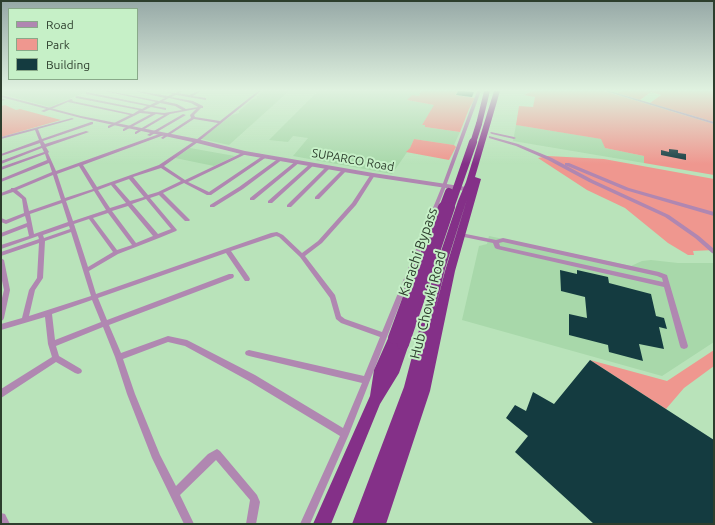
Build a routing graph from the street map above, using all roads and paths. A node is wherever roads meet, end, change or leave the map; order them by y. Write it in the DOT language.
graph roads {
  1 [pos="64,116"];
  2 [pos="68,116"];
  3 [pos="133,116"];
  4 [pos="153,116"];
  5 [pos="166,116"];
  6 [pos="184,116"];
  7 [pos="229,116"];
  8 [pos="470,116"];
  9 [pos="482,116"];
  10 [pos="490,116"];
  11 [pos="496,116"];
  12 [pos="692,116"];
  13 [pos="72,118"];
  14 [pos="193,118"];
  15 [pos="221,122"];
  16 [pos="714,122"];
  17 [pos="92,123"];
  18 [pos="111,126"];
  19 [pos="36,129"];
  20 [pos="126,129"];
  21 [pos="139,131"];
  22 [pos="87,132"];
  23 [pos="159,135"];
  24 [pos="491,135"];
  25 [pos="1,138"];
  26 [pos="514,138"];
  27 [pos="195,142"];
  28 [pos="44,146"];
  29 [pos="245,153"];
  30 [pos="1,155"];
  31 [pos="266,156"];
  32 [pos="281,159"];
  33 [pos="550,159"];
  34 [pos="50,160"];
  35 [pos="298,162"];
  36 [pos="1,163"];
  37 [pos="80,164"];
  38 [pos="314,164"];
  39 [pos="161,166"];
  40 [pos="329,167"];
  41 [pos="1,169"];
  42 [pos="345,170"];
  43 [pos="54,173"];
  44 [pos="374,175"];
  45 [pos="1,176"];
  46 [pos="130,177"];
  47 [pos="7,179"];
  48 [pos="1,181"];
  49 [pos="185,182"];
  50 [pos="113,184"];
  51 [pos="444,186"];
  52 [pos="13,189"];
  53 [pos="471,189"];
  54 [pos="95,190"];
  55 [pos="160,193"];
  56 [pos="1,195"];
  57 [pos="148,198"];
  58 [pos="317,198"];
  59 [pos="252,199"];
  60 [pos="63,201"];
  61 [pos="270,202"];
  62 [pos="129,204"];
  63 [pos="212,206"];
  64 [pos="289,206"];
  65 [pos="109,211"];
  66 [pos="28,213"];
  67 [pos="714,214"];
  68 [pos="90,217"];
  69 [pos="1,220"];
  70 [pos="187,220"];
  71 [pos="30,224"];
  72 [pos="72,227"];
  73 [pos="1,235"];
  74 [pos="461,235"];
  75 [pos="32,236"];
  76 [pos="41,237"];
  77 [pos="156,237"];
  78 [pos="135,245"];
  79 [pos="1,246"];
  80 [pos="227,250"];
  81 [pos="714,252"];
  82 [pos="116,253"];
  83 [pos="1,254"];
  84 [pos="302,256"];
  85 [pos="1,260"];
  86 [pos="87,270"];
  87 [pos="231,276"];
  88 [pos="247,279"];
  89 [pos="3,280"];
  90 [pos="94,296"];
  91 [pos="48,313"];
  92 [pos="1,318"];
  93 [pos="25,319"];
  94 [pos="105,324"];
  95 [pos="1,327"];
  96 [pos="394,339"];
  97 [pos="52,344"];
  98 [pos="684,346"];
  99 [pos="249,353"];
  100 [pos="119,357"];
  101 [pos="56,358"];
  102 [pos="78,371"];
  103 [pos="366,380"];
  104 [pos="1,394"];
  105 [pos="345,434"];
  106 [pos="175,494"];
  107 [pos="1,518"];
  108 [pos="5,524"];
  109 [pos="189,524"];
  110 [pos="251,524"];
  111 [pos="305,524"];
  112 [pos="322,524"];
  113 [pos="361,524"];
  114 [pos="377,524"];
  1 -- 13 [label="street, SUPARCO Road"];
  2 -- 18 [label="street, SUPARCO Road"];
  3 -- 18 [label="street"];
  4 -- 20 [label="street"];
  5 -- 21 [label="street"];
  6 -- 23 [label="street"];
  7 -- 15 [label="street"];
  8 -- 51 [label="street"];
  9 -- 96 [label="highway, Karachi Bypass, bridge"];
  10 -- 53 [label="highway"];
  11 -- 24 [label="highway, Hub Chowki Road"];
  12 -- 16 [label="street"];
  13 -- 17 [label="street, SUPARCO Road"];
  13 -- 19 [label="street"];
  14 -- 15 [label="street"];
  14 -- 23 [label="street"];
  15 -- 27 [label="street"];
  17 -- 18 [label="street, SUPARCO Road"];
  17 -- 28 [label="street"];
  18 -- 20 [label="street, SUPARCO Road"];
  19 -- 25 [label="street"];
  19 -- 28 [label="street"];
  20 -- 21 [label="street, SUPARCO Road"];
  21 -- 23 [label="street, SUPARCO Road"];
  22 -- 28 [label="street"];
  23 -- 27 [label="street, SUPARCO Road"];
  23 -- 37 [label="street"];
  24 -- 26 [label="street"];
  24 -- 33 [label="street"];
  24 -- 53 [label="highway, Hub Chowki Road"];
  27 -- 29 [label="street, SUPARCO Road"];
  27 -- 39 [label="street"];
  28 -- 30 [label="street"];
  28 -- 34 [label="street"];
  28 -- 36 [label="street"];
  28 -- 41 [label="street"];
  29 -- 31 [label="street, SUPARCO Road"];
  29 -- 49 [label="street"];
  31 -- 32 [label="street, SUPARCO Road"];
  31 -- 49 [label="street"];
  32 -- 35 [label="street, SUPARCO Road"];
  32 -- 63 [label="street"];
  33 -- 67 [label="street"];
  33 -- 81 [label="street"];
  34 -- 43 [label="street"];
  34 -- 47 [label="street"];
  35 -- 38 [label="street, SUPARCO Road"];
  35 -- 59 [label="street"];
  37 -- 43 [label="street"];
  37 -- 54 [label="street"];
  38 -- 40 [label="street, SUPARCO Road"];
  38 -- 61 [label="street"];
  39 -- 46 [label="street"];
  39 -- 49 [label="street"];
  40 -- 42 [label="street, SUPARCO Road"];
  40 -- 64 [label="street"];
  42 -- 44 [label="street, SUPARCO Road"];
  42 -- 58 [label="street"];
  43 -- 52 [label="street"];
  43 -- 60 [label="street"];
  44 -- 51 [label="street, SUPARCO Road"];
  44 -- 84 [label="street"];
  45 -- 47 [label="street"];
  46 -- 50 [label="street"];
  46 -- 57 [label="street"];
  47 -- 48 [label="street"];
  49 -- 55 [label="street"];
  50 -- 54 [label="street"];
  50 -- 62 [label="street"];
  51 -- 53 [label="street, SUPARCO Road"];
  51 -- 96 [label="street"];
  52 -- 56 [label="street"];
  52 -- 66 [label="street"];
  53 -- 74 [label="highway, Hub Chowki Road"];
  53 -- 113 [label="highway"];
  54 -- 60 [label="street"];
  54 -- 65 [label="street"];
  55 -- 57 [label="street"];
  55 -- 70 [label="street"];
  57 -- 62 [label="street"];
  57 -- 77 [label="street"];
  60 -- 66 [label="street"];
  60 -- 72 [label="street"];
  62 -- 65 [label="street"];
  62 -- 77 [label="street"];
  65 -- 68 [label="street"];
  65 -- 78 [label="street"];
  66 -- 69 [label="street"];
  66 -- 71 [label="street"];
  68 -- 72 [label="street"];
  68 -- 82 [label="street"];
  71 -- 73 [label="street"];
  71 -- 75 [label="street"];
  72 -- 76 [label="street"];
  72 -- 86 [label="street"];
  74 -- 98 [label="street"];
  74 -- 114 [label="highway, Hub Chowki Road"];
  75 -- 76 [label="street"];
  75 -- 79 [label="street"];
  76 -- 83 [label="street"];
  76 -- 93 [label="street"];
  77 -- 78 [label="street"];
  78 -- 82 [label="street"];
  80 -- 84 [label="street"];
  80 -- 88 [label="street"];
  80 -- 90 [label="street"];
  82 -- 86 [label="street"];
  84 -- 96 [label="street"];
  85 -- 89 [label="street"];
  86 -- 90 [label="street"];
  87 -- 94 [label="street"];
  89 -- 92 [label="street"];
  90 -- 91 [label="street"];
  90 -- 94 [label="street"];
  91 -- 93 [label="street"];
  91 -- 97 [label="street"];
  93 -- 95 [label="street"];
  94 -- 97 [label="street"];
  94 -- 100 [label="street"];
  96 -- 103 [label="street"];
  96 -- 112 [label="highway, Karachi Bypass"];
  97 -- 101 [label="street"];
  99 -- 103 [label="street"];
  100 -- 105 [label="street"];
  100 -- 106 [label="street"];
  101 -- 102 [label="street"];
  101 -- 104 [label="street"];
  103 -- 105 [label="street"];
  105 -- 111 [label="street"];
  106 -- 109 [label="street"];
  106 -- 110 [label="street"];
  107 -- 108 [label="street"];
}
